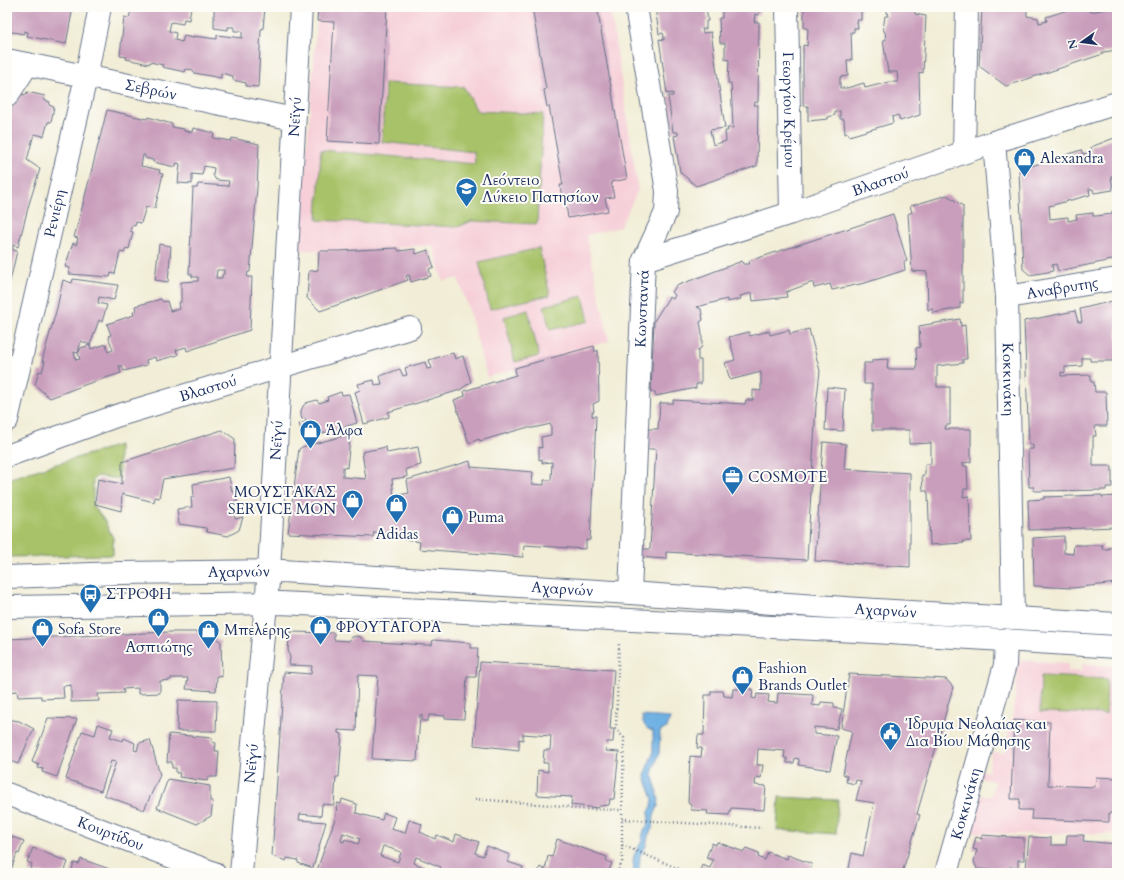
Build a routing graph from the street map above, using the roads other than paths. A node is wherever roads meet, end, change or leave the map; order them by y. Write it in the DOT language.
graph roads {
  1 [pos="100,7"];
  2 [pos="300,7"];
  3 [pos="636,7"];
  4 [pos="787,7"];
  5 [pos="968,7"];
  6 [pos="7,60"];
  7 [pos="28,64"];
  8 [pos="86,77"];
  9 [pos="7,96"];
  10 [pos="1117,103"];
  11 [pos="294,120"];
  12 [pos="994,142"];
  13 [pos="964,152"];
  14 [pos="791,213"];
  15 [pos="644,260"];
  16 [pos="1117,279"];
  17 [pos="1007,297"];
  18 [pos="410,328"];
  19 [pos="281,367"];
  20 [pos="7,420"];
  21 [pos="7,456"];
  22 [pos="269,571"];
  23 [pos="7,577"];
  24 [pos="630,593"];
  25 [pos="267,602"];
  26 [pos="7,607"];
  27 [pos="1013,618"];
  28 [pos="1117,624"];
  29 [pos="1006,640"];
  30 [pos="1117,647"];
  31 [pos="7,794"];
  32 [pos="214,873"];
  33 [pos="241,873"];
  34 [pos="946,873"];
  1 -- 8 [label="street, Ρενιέρη"];
  2 -- 11 [label="street, Νεϊγύ"];
  3 -- 15 [label="street, Κωνσταντά"];
  4 -- 14 [label="street, Γεωργίου Κρέμου"];
  5 -- 13 [label="street"];
  6 -- 7 [label="street, Σεβρών"];
  7 -- 8 [label="street, Σεβρών"];
  7 -- 9 [label="street"];
  8 -- 11 [label="street, Σεβρών"];
  8 -- 20 [label="street, Ρενιέρη"];
  10 -- 12 [label="street, Βλαστού"];
  11 -- 19 [label="street, Νεϊγύ"];
  12 -- 13 [label="street, Βλαστού"];
  12 -- 17 [label="street, Κοκκινάκη"];
  13 -- 14 [label="street, Βλαστού"];
  14 -- 15 [label="street, Βλαστού"];
  15 -- 24 [label="street, Κωνσταντά"];
  16 -- 17 [label="street, Αναβρυτης"];
  17 -- 27 [label="street, Κοκκινάκη"];
  18 -- 19 [label="street, Βλαστού"];
  19 -- 21 [label="street, Βλαστού"];
  19 -- 22 [label="street, Νεϊγύ"];
  22 -- 23 [label="street, Αχαρνών"];
  22 -- 24 [label="street, Αχαρνών"];
  22 -- 25 [label="street, Νεϊγύ"];
  24 -- 27 [label="street, Αχαρνών"];
  25 -- 26 [label="street, Αχαρνών"];
  25 -- 29 [label="street, Αχαρνών"];
  25 -- 33 [label="street, Νεϊγύ"];
  27 -- 28 [label="street, Αχαρνών"];
  29 -- 30 [label="street, Αχαρνών"];
  29 -- 34 [label="street, Κοκκινάκη"];
  31 -- 32 [label="street, Κουρτίδου"];
}
